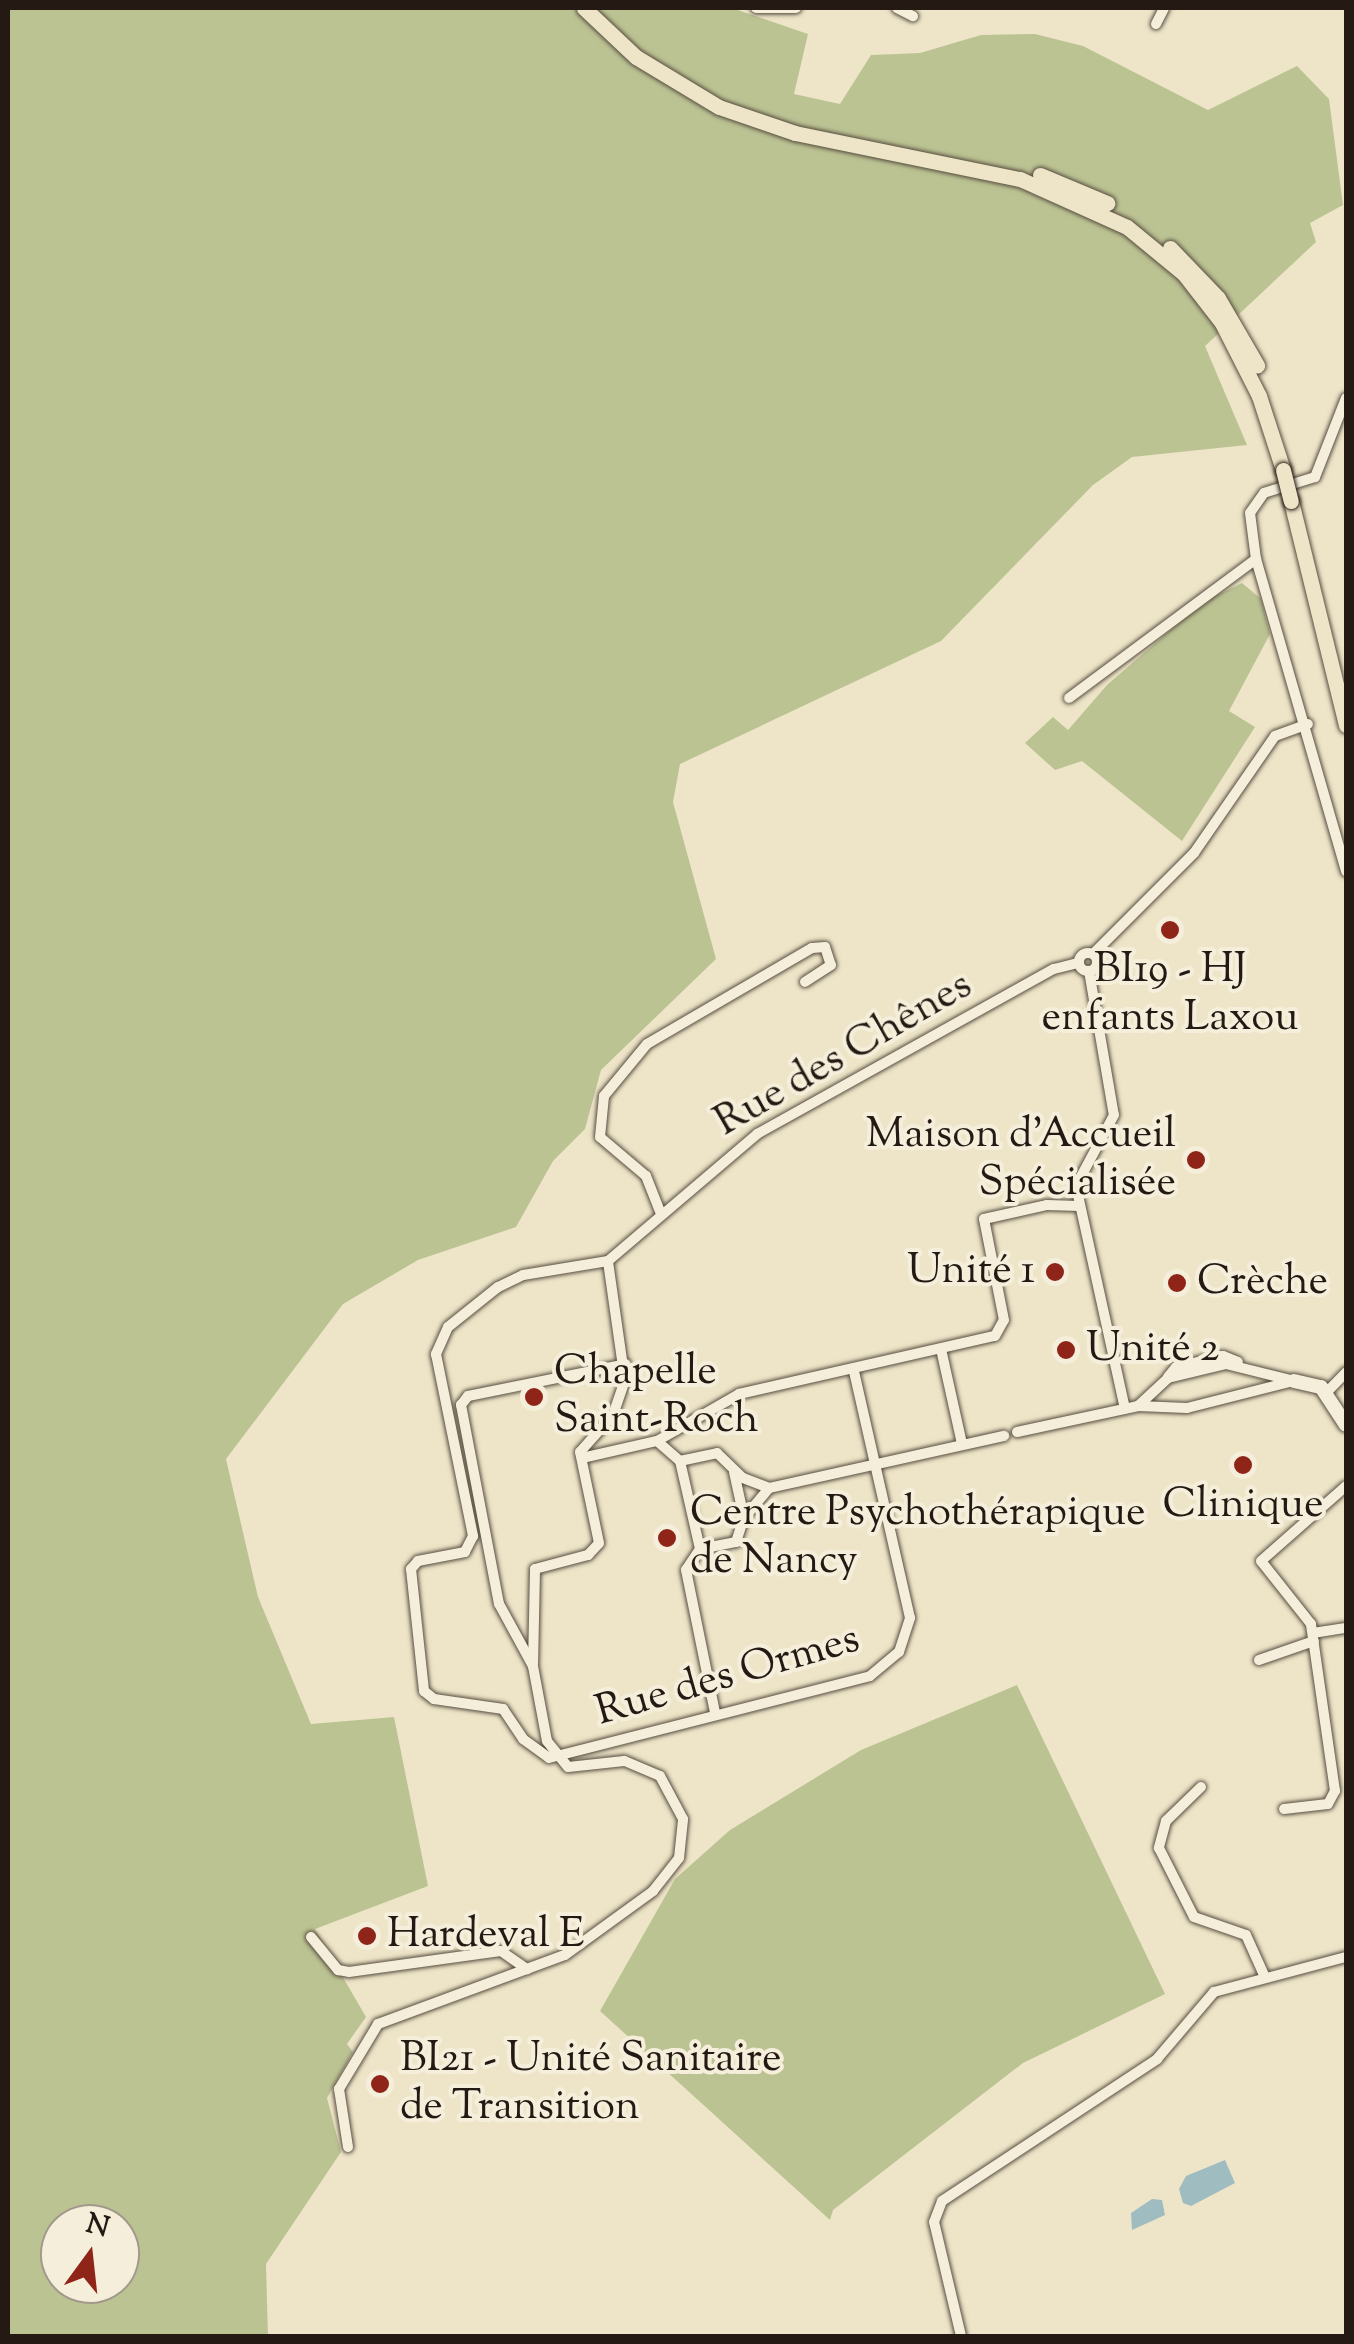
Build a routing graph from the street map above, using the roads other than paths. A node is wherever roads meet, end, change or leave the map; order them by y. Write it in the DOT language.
graph roads {
  1 [pos="584,8"];
  2 [pos="597,8"];
  3 [pos="756,8"];
  4 [pos="796,8"];
  5 [pos="897,8"];
  6 [pos="1164,8"];
  7 [pos="913,16"];
  8 [pos="1156,24"];
  9 [pos="1346,398"];
  10 [pos="1288,469"];
  11 [pos="1296,499"];
  12 [pos="1256,559"];
  13 [pos="1346,686"];
  14 [pos="1069,698"];
  15 [pos="1308,724"];
  16 [pos="1346,725"];
  17 [pos="1346,871"];
  18 [pos="1093,954"];
  19 [pos="1078,963"];
  20 [pos="1090,971"];
  21 [pos="805,982"];
  22 [pos="1079,1206"];
  23 [pos="661,1214"];
  24 [pos="608,1261"];
  25 [pos="941,1349"];
  26 [pos="626,1364"];
  27 [pos="853,1368"];
  28 [pos="1346,1372"];
  29 [pos="1294,1381"];
  30 [pos="1327,1392"];
  31 [pos="1138,1406"];
  32 [pos="1125,1408"];
  33 [pos="1346,1426"];
  34 [pos="1017,1432"];
  35 [pos="1004,1436"];
  36 [pos="657,1441"];
  37 [pos="962,1444"];
  38 [pos="582,1458"];
  39 [pos="680,1461"];
  40 [pos="876,1464"];
  41 [pos="734,1471"];
  42 [pos="1346,1486"];
  43 [pos="769,1488"];
  44 [pos="744,1518"];
  45 [pos="700,1549"];
  46 [pos="1346,1628"];
  47 [pos="1314,1637"];
  48 [pos="1259,1660"];
  49 [pos="533,1666"];
  50 [pos="715,1713"];
  51 [pos="556,1757"];
  52 [pos="1201,1787"];
  53 [pos="1284,1809"];
  54 [pos="311,1937"];
  55 [pos="1346,1957"];
  56 [pos="528,1968"];
  57 [pos="1264,1975"];
  58 [pos="348,2148"];
  59 [pos="961,2336"];
  1 -- 10 [label="main road"];
  2 -- 10 [label="main road"];
  3 -- 4 [label="street"];
  5 -- 7 [label="street"];
  6 -- 8 [label="street"];
  9 -- 12 [label="street"];
  10 -- 11 [label="main road"];
  11 -- 13 [label="main road"];
  11 -- 16 [label="main road"];
  12 -- 14 [label="street"];
  12 -- 15 [label="street"];
  15 -- 17 [label="street"];
  15 -- 18 [label="street, Rue des Chênes"];
  18 -- 19 [label="street, Rue des Chênes"];
  18 -- 20 [label="street"];
  19 -- 20 [label="street"];
  19 -- 23 [label="street, Rue des Chênes"];
  20 -- 22 [label="street"];
  21 -- 23 [label="street"];
  22 -- 25 [label="street"];
  22 -- 32 [label="street"];
  23 -- 24 [label="street, Rue des Chênes"];
  24 -- 26 [label="street"];
  24 -- 51 [label="street"];
  25 -- 27 [label="street"];
  25 -- 37 [label="street"];
  26 -- 38 [label="street"];
  26 -- 49 [label="street"];
  27 -- 36 [label="street"];
  27 -- 40 [label="street, Rue des Ormes"];
  28 -- 30 [label="street"];
  29 -- 30 [label="street"];
  29 -- 31 [label="street"];
  29 -- 31 [label="street"];
  30 -- 33 [label="street"];
  31 -- 32 [label="street"];
  32 -- 34 [label="street"];
  35 -- 37 [label="street"];
  36 -- 38 [label="street"];
  36 -- 39 [label="street"];
  37 -- 40 [label="street"];
  38 -- 49 [label="street"];
  39 -- 41 [label="street"];
  39 -- 45 [label="street"];
  40 -- 43 [label="street"];
  40 -- 50 [label="street, Rue des Ormes"];
  41 -- 43 [label="street"];
  41 -- 44 [label="street"];
  42 -- 47 [label="street"];
  43 -- 44 [label="street"];
  44 -- 45 [label="street"];
  45 -- 50 [label="street"];
  46 -- 47 [label="street"];
  47 -- 48 [label="street"];
  47 -- 53 [label="street"];
  49 -- 51 [label="street"];
  50 -- 51 [label="street, Rue des Ormes"];
  51 -- 56 [label="street"];
  52 -- 57 [label="street"];
  54 -- 56 [label="street"];
  55 -- 57 [label="street"];
  56 -- 58 [label="street"];
  57 -- 59 [label="street"];
}
